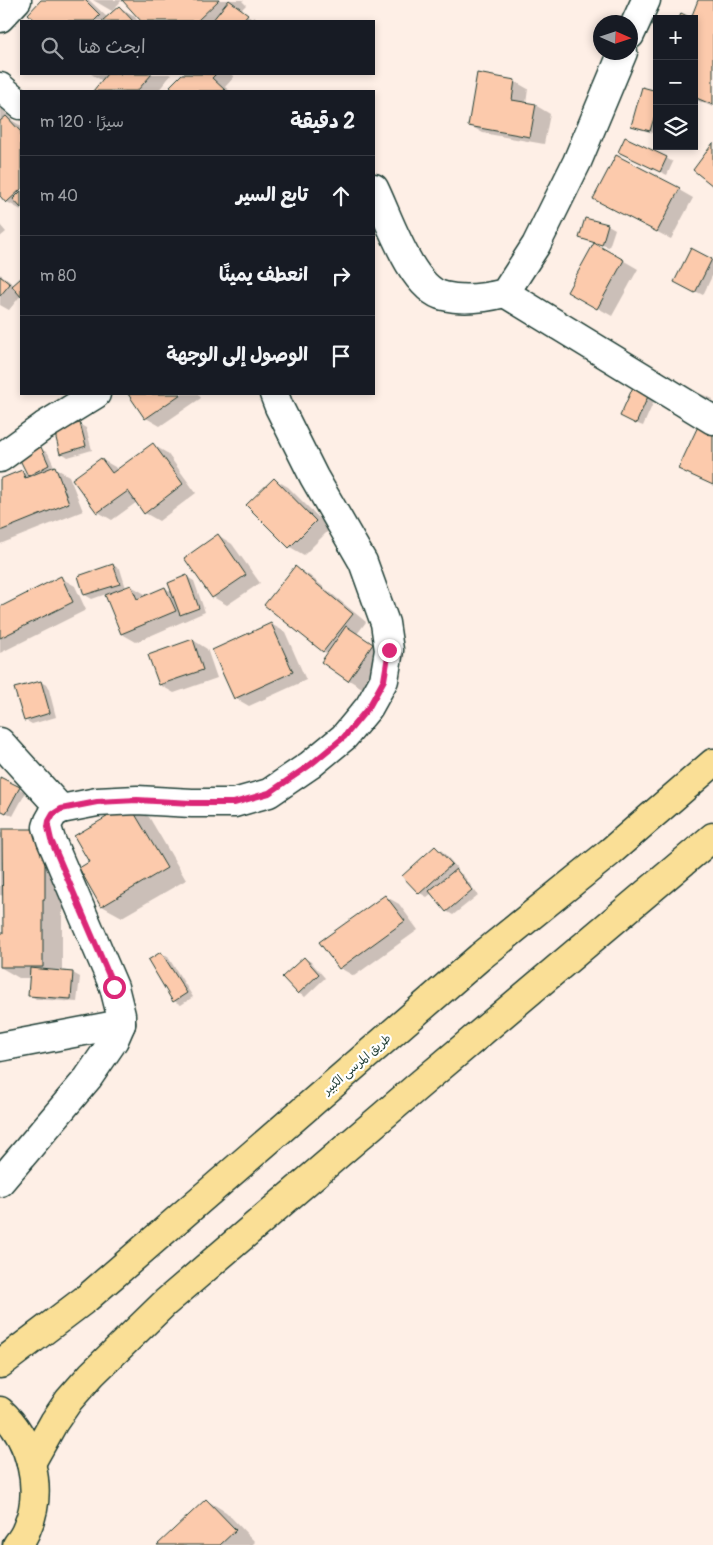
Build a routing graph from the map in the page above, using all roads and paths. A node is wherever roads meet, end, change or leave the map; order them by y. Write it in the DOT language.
graph roads {
  1 [pos="17,0"];
  2 [pos="646,0"];
  3 [pos="0,18"];
  4 [pos="638,18"];
  5 [pos="620,60"];
  6 [pos="0,87"];
  7 [pos="20,104"];
  8 [pos="375,190"];
  9 [pos="505,293"];
  10 [pos="94,395"];
  11 [pos="274,398"];
  12 [pos="712,418"];
  13 [pos="0,458"];
  14 [pos="0,742"];
  15 [pos="713,763"];
  16 [pos="61,809"];
  17 [pos="713,837"];
  18 [pos="121,1024"];
  19 [pos="0,1047"];
  20 [pos="0,1182"];
  21 [pos="0,1364"];
  22 [pos="0,1411"];
  23 [pos="31,1463"];
  24 [pos="18,1545"];
  1 -- 3 [label="main road"];
  2 -- 4 [label="main road"];
  5 -- 9 [label="main road"];
  6 -- 7 [label="main road"];
  8 -- 9 [label="main road"];
  9 -- 12 [label="main road"];
  10 -- 13 [label="main road"];
  11 -- 16 [label="main road"];
  14 -- 16 [label="main road"];
  15 -- 21 [label="main road, طريق المرسى الكبير"];
  16 -- 18 [label="main road"];
  17 -- 23 [label="main road"];
  18 -- 19 [label="main road"];
  18 -- 20 [label="main road"];
  22 -- 23 [label="main road"];
  23 -- 24 [label="main road"];
}
